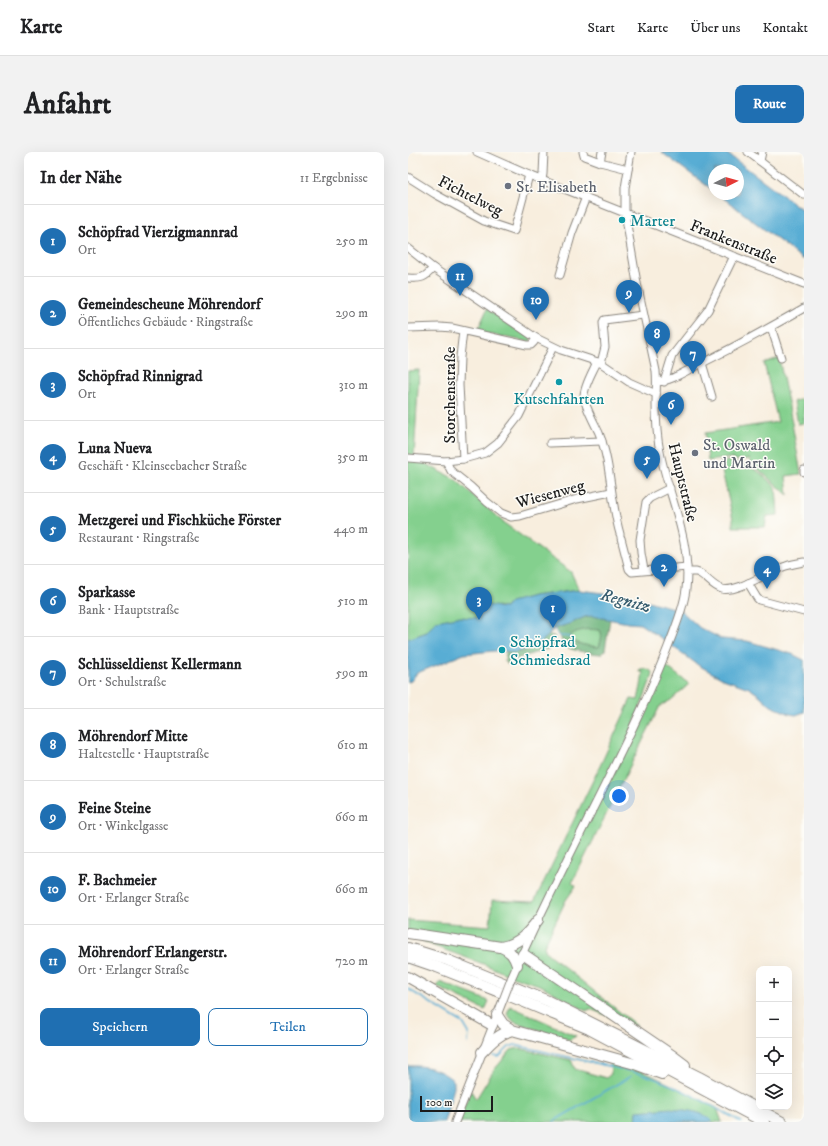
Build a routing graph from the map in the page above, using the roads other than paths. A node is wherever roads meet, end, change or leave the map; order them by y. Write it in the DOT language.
graph roads {
  1 [pos="477,152"];
  2 [pos="544,152"];
  3 [pos="583,152"];
  4 [pos="602,152"];
  5 [pos="631,152"];
  6 [pos="748,152"];
  7 [pos="762,152"];
  8 [pos="760,161"];
  9 [pos="600,162"];
  10 [pos="628,169"];
  11 [pos="529,175"];
  12 [pos="408,177"];
  13 [pos="542,180"];
  14 [pos="804,195"];
  15 [pos="586,197"];
  16 [pos="625,213"];
  17 [pos="408,248"];
  18 [pos="734,256"];
  19 [pos="433,268"];
  20 [pos="560,275"];
  21 [pos="408,278"];
  22 [pos="804,284"];
  23 [pos="804,308"];
  24 [pos="643,315"];
  25 [pos="771,327"];
  26 [pos="408,328"];
  27 [pos="463,331"];
  28 [pos="536,338"];
  29 [pos="554,347"];
  30 [pos="781,358"];
  31 [pos="599,362"];
  32 [pos="702,363"];
  33 [pos="661,382"];
  34 [pos="656,394"];
  35 [pos="712,397"];
  36 [pos="602,441"];
  37 [pos="550,442"];
  38 [pos="408,458"];
  39 [pos="463,459"];
  40 [pos="446,461"];
  41 [pos="670,488"];
  42 [pos="611,492"];
  43 [pos="804,562"];
  44 [pos="687,569"];
  45 [pos="644,570"];
  46 [pos="748,583"];
  47 [pos="804,612"];
  48 [pos="538,920"];
  49 [pos="408,933"];
  50 [pos="501,947"];
  51 [pos="408,948"];
  52 [pos="523,954"];
  53 [pos="408,957"];
  54 [pos="517,965"];
  55 [pos="408,977"];
  56 [pos="497,1015"];
  57 [pos="492,1025"];
  58 [pos="512,1030"];
  59 [pos="482,1052"];
  60 [pos="699,1077"];
  61 [pos="701,1088"];
  62 [pos="455,1122"];
  63 [pos="764,1122"];
  64 [pos="782,1122"];
  1 -- 11 [label="street, Frankenstraße"];
  2 -- 13 [label="street"];
  3 -- 9 [label="street"];
  4 -- 9 [label="street"];
  5 -- 10 [label="street, Hauptstraße"];
  6 -- 8 [label="street"];
  7 -- 8 [label="street"];
  8 -- 14 [label="street"];
  9 -- 10 [label="street"];
  10 -- 16 [label="street, Hauptstraße"];
  11 -- 12 [label="street, Fichtelweg"];
  11 -- 13 [label="street, Frankenstraße"];
  13 -- 15 [label="street, Frankenstraße"];
  15 -- 16 [label="street, Frankenstraße"];
  15 -- 20 [label="street"];
  16 -- 18 [label="street, Frankenstraße"];
  16 -- 24 [label="street, Hauptstraße"];
  17 -- 19 [label="street"];
  18 -- 22 [label="street, Frankenstraße"];
  18 -- 33 [label="street"];
  19 -- 21 [label="street"];
  19 -- 28 [label="street"];
  23 -- 25 [label="street"];
  24 -- 31 [label="street"];
  24 -- 33 [label="street, Hauptstraße"];
  25 -- 30 [label="street"];
  25 -- 32 [label="street"];
  26 -- 27 [label="street"];
  27 -- 28 [label="street"];
  27 -- 39 [label="street, Storchenstraße"];
  28 -- 29 [label="street"];
  29 -- 31 [label="street"];
  29 -- 39 [label="street"];
  31 -- 34 [label="street"];
  31 -- 36 [label="street"];
  32 -- 33 [label="street"];
  32 -- 35 [label="street"];
  33 -- 34 [label="street, Hauptstraße"];
  34 -- 41 [label="street, Hauptstraße"];
  36 -- 37 [label="street"];
  36 -- 42 [label="street"];
  38 -- 40 [label="street"];
  39 -- 40 [label="street"];
  40 -- 42 [label="street, Wiesenweg"];
  41 -- 44 [label="street, Hauptstraße"];
  41 -- 45 [label="street"];
  42 -- 45 [label="street"];
  43 -- 46 [label="street"];
  44 -- 45 [label="street"];
  44 -- 46 [label="street"];
  44 -- 48 [label="street, Hauptstraße"];
  46 -- 47 [label="street"];
  48 -- 50 [label="highway"];
  48 -- 52 [label="street, Hauptstraße"];
  49 -- 50 [label="highway"];
  50 -- 54 [label="highway"];
  51 -- 60 [label="highway"];
  52 -- 54 [label="street, Hauptstraße"];
  52 -- 60 [label="highway"];
  53 -- 61 [label="highway"];
  54 -- 56 [label="street, Hauptstraße, bridge"];
  55 -- 57 [label="highway"];
  56 -- 57 [label="street, Hauptstraße"];
  56 -- 58 [label="highway"];
  57 -- 59 [label="street, Hauptstraße"];
  58 -- 59 [label="highway"];
  58 -- 61 [label="highway"];
  59 -- 62 [label="street, Hauptstraße"];
  60 -- 64 [label="highway"];
  61 -- 63 [label="highway"];
}
